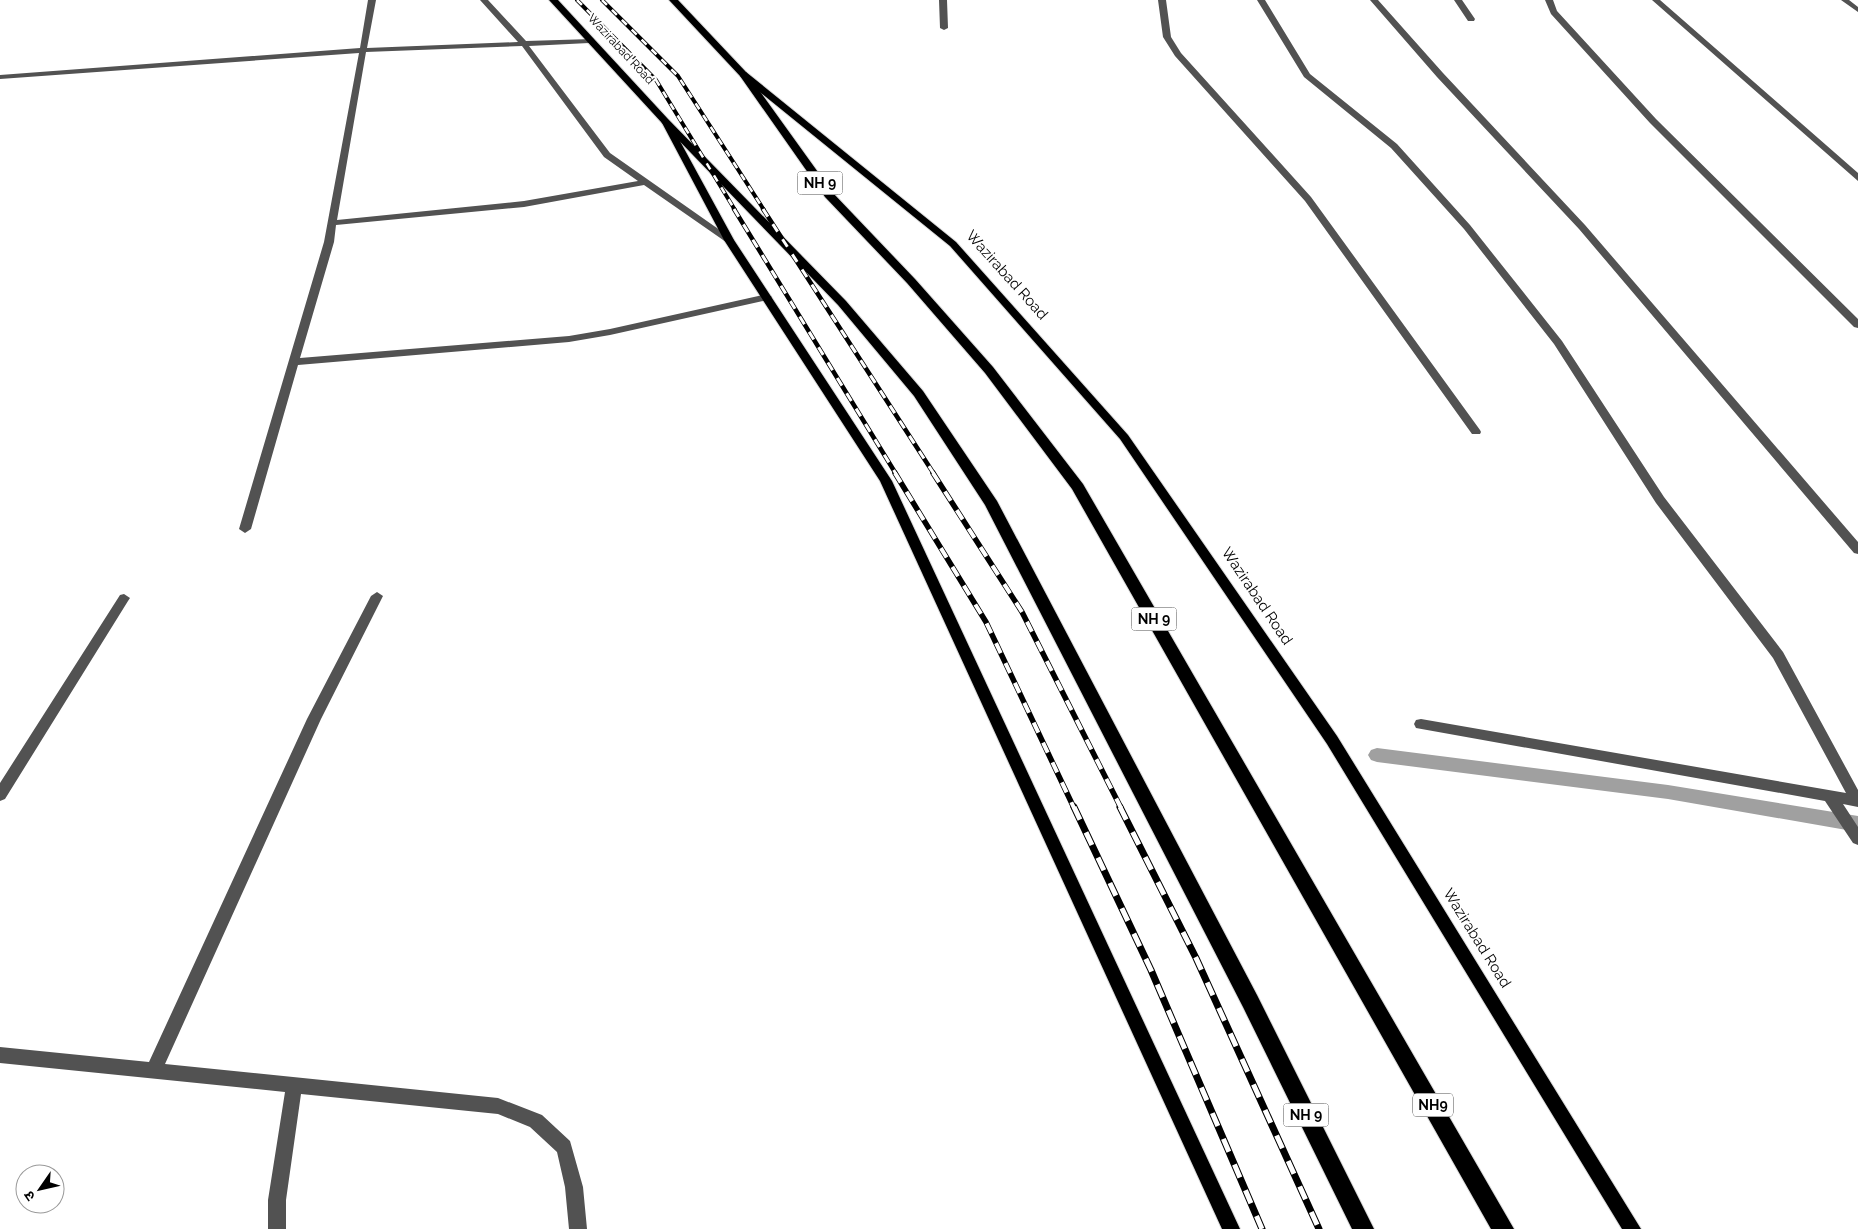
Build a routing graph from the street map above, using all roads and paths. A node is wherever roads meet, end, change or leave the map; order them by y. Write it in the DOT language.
graph roads {
  1 [pos="372,0"];
  2 [pos="484,0"];
  3 [pos="553,0"];
  4 [pos="673,0"];
  5 [pos="942,0"];
  6 [pos="1162,0"];
  7 [pos="1260,0"];
  8 [pos="1374,0"];
  9 [pos="1458,0"];
  10 [pos="1549,0"];
  11 [pos="1656,0"];
  12 [pos="1845,0"];
  13 [pos="1858,10"];
  14 [pos="1471,19"];
  15 [pos="944,28"];
  16 [pos="589,41"];
  17 [pos="524,44"];
  18 [pos="364,50"];
  19 [pos="743,74"];
  20 [pos="0,78"];
  21 [pos="665,121"];
  22 [pos="1858,178"];
  23 [pos="645,182"];
  24 [pos="333,223"];
  25 [pos="729,240"];
  26 [pos="767,298"];
  27 [pos="1858,325"];
  28 [pos="294,362"];
  29 [pos="1476,432"];
  30 [pos="245,529"];
  31 [pos="1858,550"];
  32 [pos="376,596"];
  33 [pos="124,598"];
  34 [pos="1422,724"];
  35 [pos="0,795"];
  36 [pos="1832,798"];
  37 [pos="1857,801"];
  38 [pos="1856,836"];
  39 [pos="1362,982"];
  40 [pos="0,1055"];
  41 [pos="152,1071"];
  42 [pos="294,1086"];
  43 [pos="277,1229"];
  44 [pos="578,1229"];
  45 [pos="1231,1229"];
  46 [pos="1363,1229"];
  47 [pos="1503,1229"];
  48 [pos="1632,1229"];
  1 -- 18 [label="street"];
  2 -- 17 [label="street"];
  3 -- 16 [label="highway, Wazirabad Road / NH 9"];
  4 -- 19 [label="highway, Wazirabad Road / NH 9"];
  5 -- 15 [label="street"];
  6 -- 29 [label="street"];
  7 -- 37 [label="street"];
  8 -- 31 [label="street"];
  9 -- 14 [label="street"];
  10 -- 27 [label="street"];
  11 -- 22 [label="street"];
  12 -- 13 [label="street"];
  16 -- 17 [label="street"];
  16 -- 21 [label="highway, Wazirabad Road / NH 9"];
  17 -- 18 [label="street"];
  17 -- 23 [label="street"];
  18 -- 20 [label="street"];
  18 -- 24 [label="street"];
  19 -- 39 [label="highway, Wazirabad Road / NH 9"];
  19 -- 48 [label="main road, Wazirabad Road"];
  21 -- 25 [label="main road, Wazirabad Road"];
  21 -- 46 [label="highway, Wazirabad Road / NH 9"];
  23 -- 24 [label="street"];
  23 -- 25 [label="street"];
  24 -- 28 [label="street"];
  25 -- 26 [label="main road, Wazirabad Road"];
  26 -- 28 [label="street"];
  26 -- 45 [label="main road, Wazirabad Road"];
  28 -- 30 [label="street"];
  32 -- 41 [label="street"];
  33 -- 35 [label="street"];
  34 -- 36 [label="street"];
  36 -- 37 [label="street"];
  36 -- 38 [label="street"];
  39 -- 47 [label="highway, Wazirabad Road / NH9"];
  40 -- 41 [label="street"];
  41 -- 42 [label="street"];
  42 -- 43 [label="street"];
  42 -- 44 [label="street"];
}
